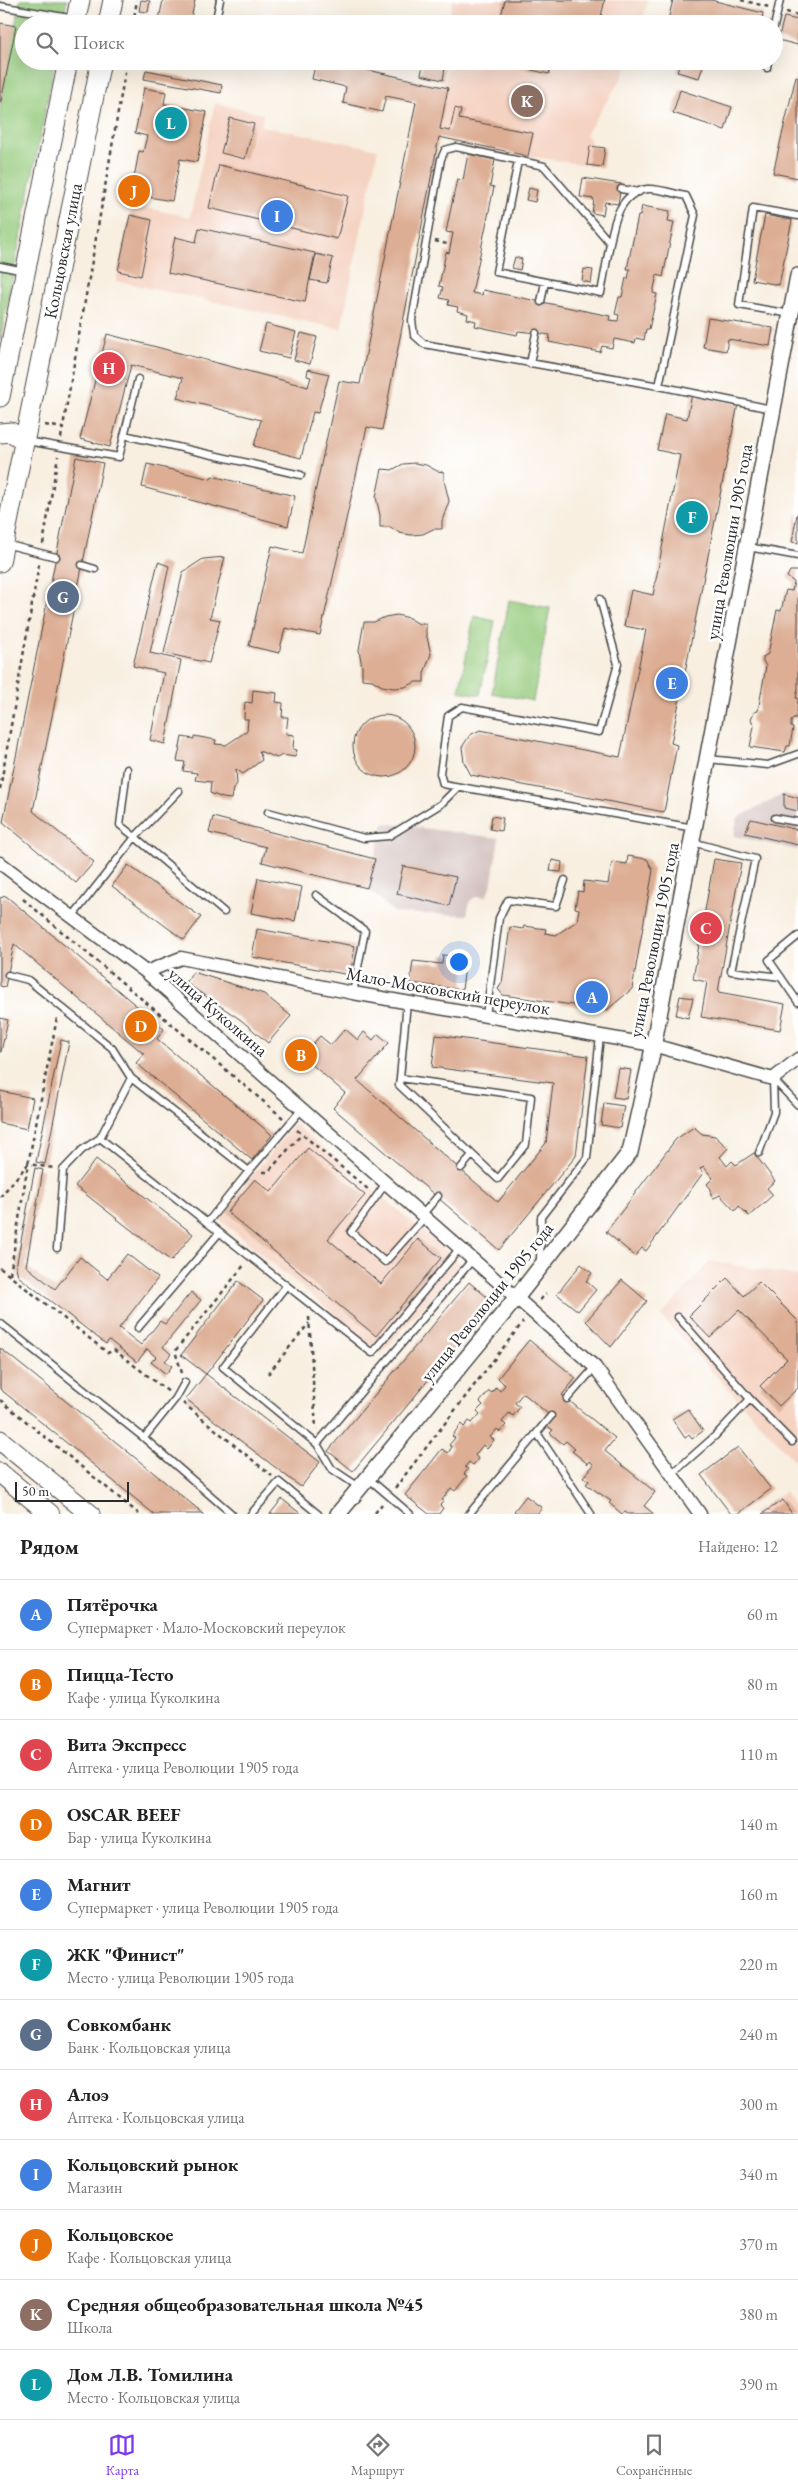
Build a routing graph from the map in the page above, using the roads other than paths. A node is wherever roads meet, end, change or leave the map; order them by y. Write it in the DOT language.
graph roads {
  1 [pos="80,0"];
  2 [pos="113,0"];
  3 [pos="220,0"];
  4 [pos="780,0"];
  5 [pos="0,6"];
  6 [pos="46,15"];
  7 [pos="77,15"];
  8 [pos="110,15"];
  9 [pos="217,15"];
  10 [pos="777,15"];
  11 [pos="66,70"];
  12 [pos="99,70"];
  13 [pos="518,161"];
  14 [pos="621,189"];
  15 [pos="639,192"];
  16 [pos="798,216"];
  17 [pos="610,243"];
  18 [pos="0,266"];
  19 [pos="25,272"];
  20 [pos="798,276"];
  21 [pos="545,282"];
  22 [pos="541,302"];
  23 [pos="791,314"];
  24 [pos="536,332"];
  25 [pos="530,364"];
  26 [pos="138,379"];
  27 [pos="659,386"];
  28 [pos="0,397"];
  29 [pos="772,409"];
  30 [pos="0,433"];
  31 [pos="124,435"];
  32 [pos="25,441"];
  33 [pos="301,475"];
  34 [pos="4,544"];
  35 [pos="748,547"];
  36 [pos="56,556"];
  37 [pos="798,556"];
  38 [pos="0,562"];
  39 [pos="82,565"];
  40 [pos="95,569"];
  41 [pos="600,599"];
  42 [pos="798,754"];
  43 [pos="707,759"];
  44 [pos="127,769"];
  45 [pos="458,787"];
  46 [pos="179,791"];
  47 [pos="268,812"];
  48 [pos="775,818"];
  49 [pos="798,822"];
  50 [pos="693,835"];
  51 [pos="135,837"];
  52 [pos="0,863"];
  53 [pos="565,880"];
  54 [pos="316,896"];
  55 [pos="224,912"];
  56 [pos="72,916"];
  57 [pos="798,936"];
  58 [pos="146,972"];
  59 [pos="8,975"];
  60 [pos="781,978"];
  61 [pos="353,993"];
  62 [pos="407,1002"];
  63 [pos="798,1002"];
  64 [pos="486,1016"];
  65 [pos="600,1036"];
  66 [pos="653,1046"];
  67 [pos="798,1059"];
  68 [pos="131,1078"];
  69 [pos="400,1078"];
  70 [pos="773,1079"];
  71 [pos="795,1100"];
  72 [pos="798,1105"];
  73 [pos="302,1109"];
  74 [pos="100,1138"];
  75 [pos="760,1153"];
  76 [pos="472,1154"];
  77 [pos="461,1168"];
  78 [pos="249,1171"];
  79 [pos="386,1183"];
  80 [pos="438,1196"];
  81 [pos="423,1216"];
  82 [pos="207,1223"];
  83 [pos="219,1232"];
  84 [pos="57,1248"];
  85 [pos="460,1248"];
  86 [pos="473,1259"];
  87 [pos="540,1268"];
  88 [pos="286,1286"];
  89 [pos="517,1297"];
  90 [pos="678,1317"];
  91 [pos="0,1324"];
  92 [pos="138,1328"];
  93 [pos="595,1367"];
  94 [pos="185,1382"];
  95 [pos="567,1399"];
  96 [pos="750,1399"];
  97 [pos="551,1416"];
  98 [pos="537,1433"];
  99 [pos="144,1438"];
  100 [pos="0,1440"];
  101 [pos="792,1442"];
  102 [pos="317,1444"];
  103 [pos="0,1473"];
  104 [pos="672,1474"];
  105 [pos="364,1483"];
  106 [pos="50,1514"];
  107 [pos="90,1514"];
  108 [pos="232,1514"];
  109 [pos="251,1514"];
  110 [pos="318,1514"];
  111 [pos="338,1514"];
  112 [pos="410,1514"];
  113 [pos="469,1514"];
  114 [pos="591,1514"];
  115 [pos="700,1514"];
  1 -- 7 [label="main road"];
  2 -- 8 [label="main road"];
  3 -- 9 [label="lane"];
  4 -- 10 [label="lane"];
  5 -- 6 [label="lane"];
  11 -- 19 [label="main road, Кольцовская улица"];
  12 -- 32 [label="main road, Кольцовская улица"];
  13 -- 17 [label="lane"];
  13 -- 21 [label="lane"];
  13 -- 25 [label="lane"];
  14 -- 15 [label="lane"];
  15 -- 17 [label="lane"];
  15 -- 27 [label="lane"];
  16 -- 23 [label="lane"];
  17 -- 21 [label="lane"];
  18 -- 19 [label="lane"];
  19 -- 28 [label="main road, Кольцовская улица"];
  20 -- 23 [label="street, улица Революции 1905 года"];
  21 -- 22 [label="lane"];
  23 -- 29 [label="street, улица Революции 1905 года"];
  24 -- 25 [label="lane"];
  25 -- 27 [label="lane"];
  26 -- 31 [label="lane"];
  27 -- 29 [label="lane"];
  29 -- 35 [label="street, улица Революции 1905 года"];
  30 -- 32 [label="main road"];
  31 -- 32 [label="lane"];
  31 -- 33 [label="lane"];
  32 -- 34 [label="main road, Кольцовская улица"];
  34 -- 36 [label="lane"];
  34 -- 38 [label="main road, Кольцовская улица"];
  35 -- 37 [label="lane"];
  35 -- 43 [label="street, улица Революции 1905 года"];
  39 -- 40 [label="lane"];
  41 -- 45 [label="lane"];
  42 -- 43 [label="lane"];
  43 -- 50 [label="street, улица Революции 1905 года"];
  44 -- 51 [label="lane"];
  45 -- 47 [label="lane"];
  45 -- 50 [label="lane"];
  46 -- 51 [label="lane"];
  48 -- 49 [label="lane"];
  50 -- 60 [label="lane"];
  50 -- 66 [label="street, улица Революции 1905 года"];
  51 -- 55 [label="lane"];
  51 -- 56 [label="lane"];
  52 -- 56 [label="street, улица Куколкина"];
  53 -- 64 [label="lane"];
  54 -- 61 [label="lane"];
  56 -- 58 [label="street, улица Куколкина"];
  57 -- 60 [label="lane"];
  58 -- 61 [label="street, Мало-Московский переулок"];
  58 -- 73 [label="street, улица Куколкина"];
  59 -- 68 [label="lane"];
  60 -- 63 [label="lane"];
  61 -- 62 [label="street, Мало-Московский переулок"];
  62 -- 64 [label="street, Мало-Московский переулок"];
  62 -- 69 [label="lane"];
  64 -- 65 [label="street, Мало-Московский переулок"];
  65 -- 66 [label="street, Мало-Московский переулок"];
  65 -- 87 [label="lane"];
  66 -- 70 [label="street, Мало-Московский переулок"];
  66 -- 87 [label="street, улица Революции 1905 года"];
  67 -- 70 [label="street"];
  68 -- 74 [label="lane"];
  68 -- 78 [label="lane"];
  69 -- 76 [label="lane"];
  69 -- 76 [label="lane"];
  70 -- 71 [label="lane"];
  70 -- 75 [label="lane"];
  71 -- 72 [label="lane"];
  73 -- 78 [label="lane"];
  73 -- 79 [label="street, улица Куколкина"];
  74 -- 82 [label="lane"];
  74 -- 84 [label="lane"];
  76 -- 77 [label="lane"];
  78 -- 82 [label="lane"];
  79 -- 81 [label="street, улица Куколкина"];
  79 -- 81 [label="lane"];
  80 -- 81 [label="lane"];
  81 -- 85 [label="street, улица Куколкина"];
  82 -- 83 [label="lane"];
  83 -- 88 [label="lane"];
  83 -- 92 [label="lane"];
  85 -- 86 [label="street, улица Куколкина"];
  85 -- 88 [label="lane"];
  86 -- 89 [label="street, улица Куколкина"];
  86 -- 102 [label="lane"];
  87 -- 89 [label="street, улица Революции 1905 года"];
  88 -- 102 [label="lane"];
  89 -- 93 [label="street, улица Куколкина"];
  89 -- 105 [label="street, улица Революции 1905 года"];
  90 -- 96 [label="lane"];
  91 -- 99 [label="lane"];
  93 -- 95 [label="lane"];
  93 -- 104 [label="street, улица Куколкина"];
  94 -- 99 [label="lane"];
  96 -- 101 [label="lane"];
  96 -- 104 [label="lane"];
  97 -- 98 [label="lane"];
  98 -- 113 [label="lane"];
  98 -- 114 [label="lane"];
  99 -- 108 [label="lane"];
  100 -- 107 [label="main road"];
  102 -- 105 [label="lane"];
  103 -- 106 [label="main road"];
  104 -- 115 [label="street, улица Куколкина"];
  105 -- 111 [label="street, улица Революции 1905 года"];
  105 -- 112 [label="lane"];
  109 -- 110 [label="lane"];
}
